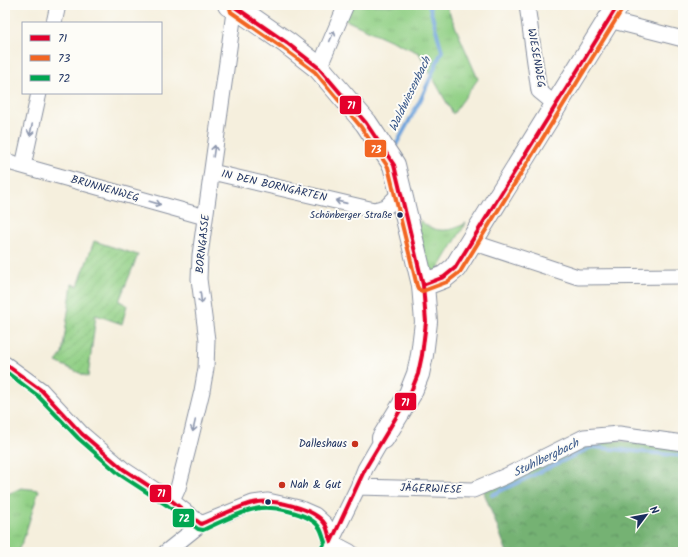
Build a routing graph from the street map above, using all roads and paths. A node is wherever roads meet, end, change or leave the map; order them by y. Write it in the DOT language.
graph roads {
  1 [pos="58,5"];
  2 [pos="346,5"];
  3 [pos="526,5"];
  4 [pos="233,6"];
  5 [pos="613,13"];
  6 [pos="54,22"];
  7 [pos="683,39"];
  8 [pos="319,68"];
  9 [pos="39,94"];
  10 [pos="556,105"];
  11 [pos="5,161"];
  12 [pos="23,166"];
  13 [pos="212,172"];
  14 [pos="401,192"];
  15 [pos="205,217"];
  16 [pos="472,242"];
  17 [pos="683,276"];
  18 [pos="423,284"];
  19 [pos="5,364"];
  20 [pos="383,438"];
  21 [pos="683,443"];
  22 [pos="358,487"];
  23 [pos="172,501"];
  24 [pos="200,524"];
  25 [pos="329,547"];
  26 [pos="166,552"];
  27 [pos="350,552"];
  1 -- 6 [label="street"];
  8 -- 2 [label="street, one-way"];
  3 -- 10 [label="street, WIESENWEG"];
  4 -- 8 [label="street"];
  13 -- 4 [label="street, BORNGASSE, one-way"];
  5 -- 7 [label="street"];
  5 -- 10 [label="street"];
  8 -- 14 [label="street"];
  9 -- 12 [label="street, one-way"];
  10 -- 16 [label="street"];
  11 -- 12 [label="street, BRUNNENWEG"];
  12 -- 15 [label="street, BRUNNENWEG, one-way"];
  14 -- 13 [label="street, IN DEN BORNGÄRTEN, one-way"];
  13 -- 15 [label="street, BORNGASSE"];
  14 -- 18 [label="street"];
  15 -- 23 [label="street, BORNGASSE, one-way"];
  16 -- 17 [label="street"];
  16 -- 18 [label="street"];
  18 -- 20 [label="street"];
  19 -- 23 [label="street"];
  20 -- 22 [label="street"];
  21 -- 22 [label="street, JÄGERWIESE"];
  22 -- 25 [label="street"];
  23 -- 24 [label="street"];
  24 -- 25 [label="street"];
  24 -- 26 [label="street"];
  25 -- 27 [label="street"];
}
